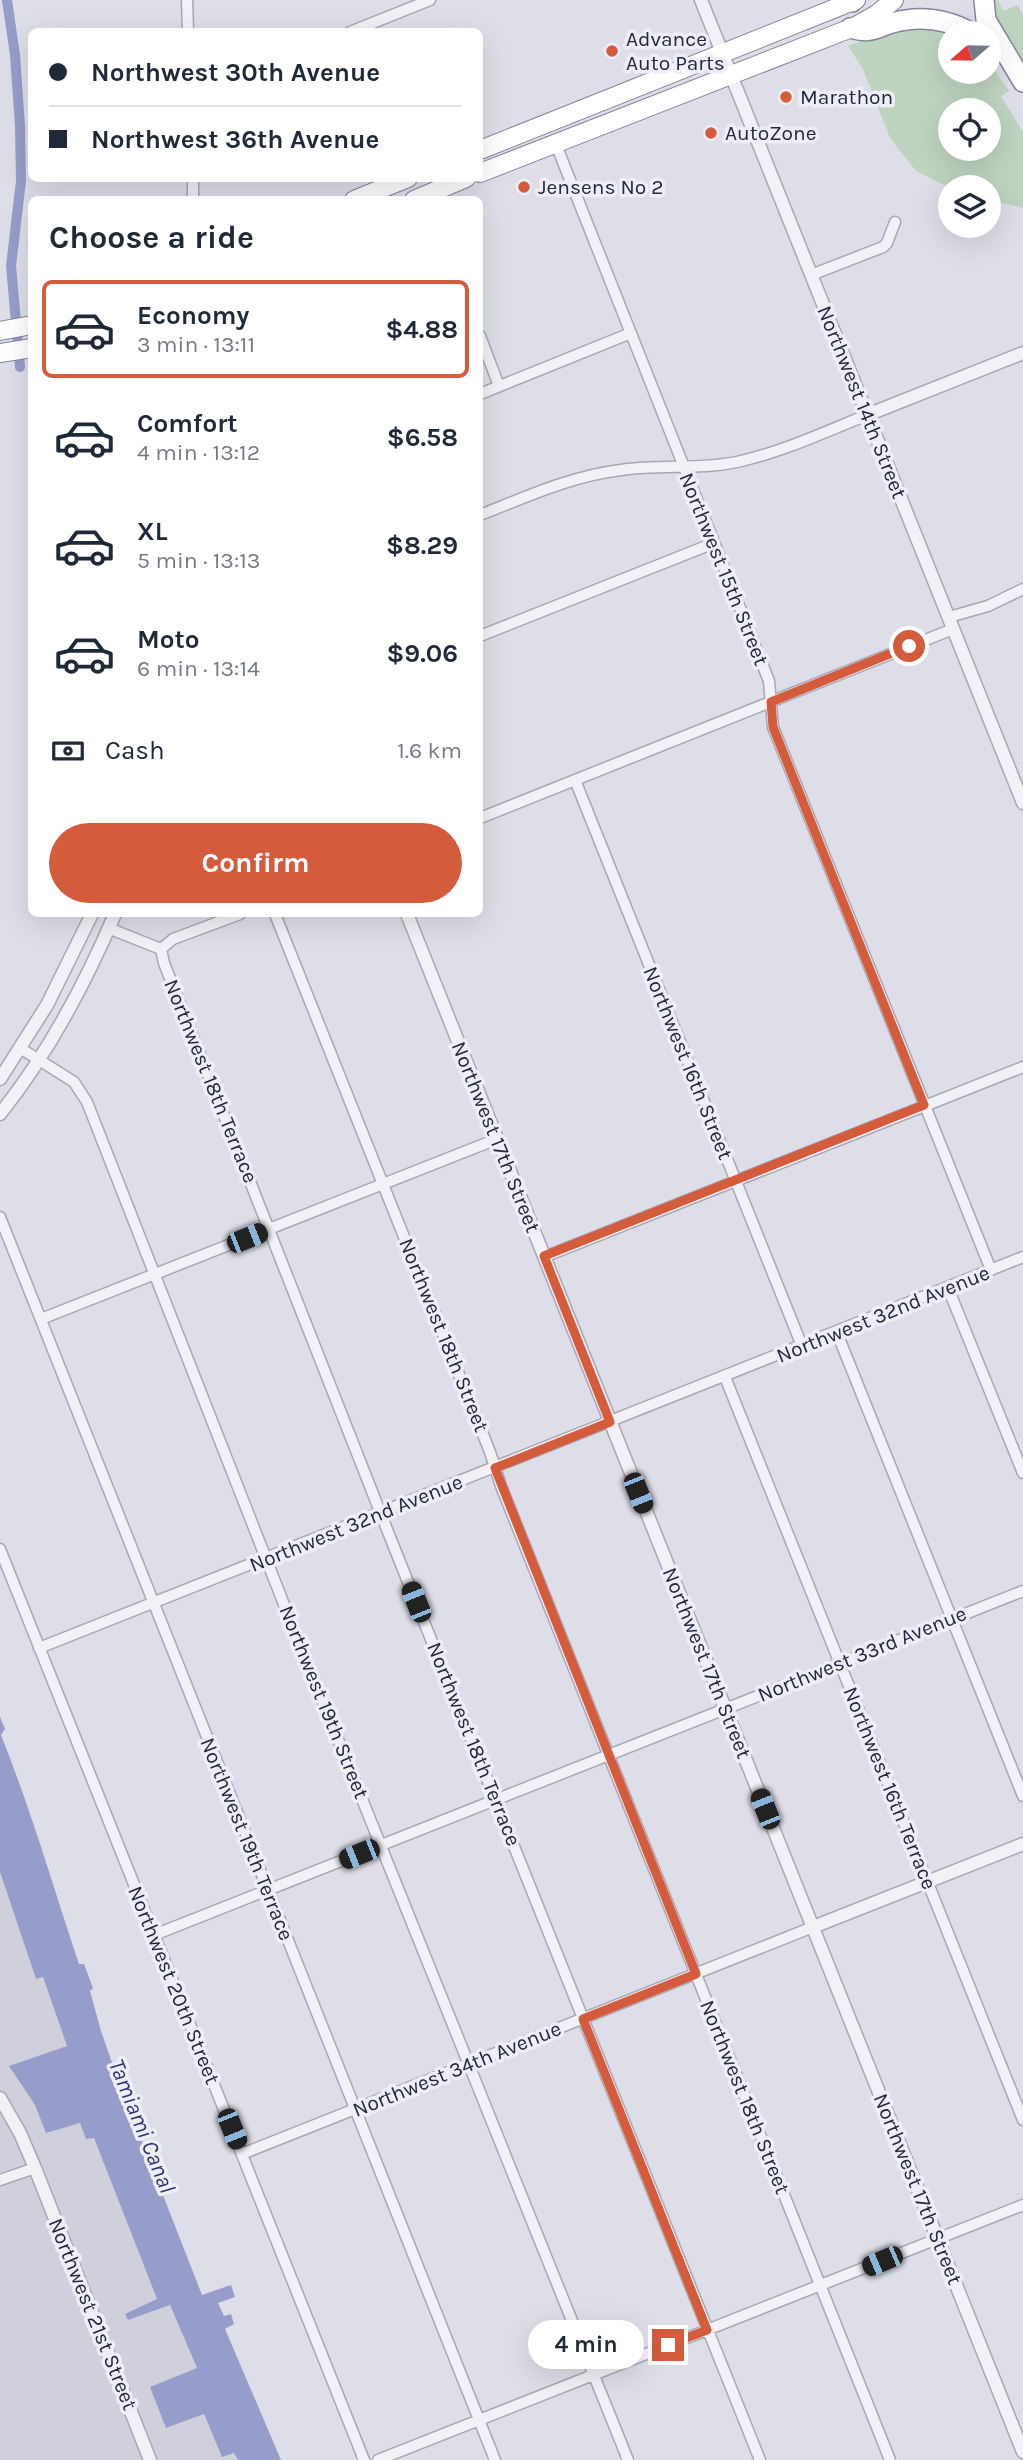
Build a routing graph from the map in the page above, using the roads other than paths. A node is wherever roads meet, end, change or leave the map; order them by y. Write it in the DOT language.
graph roads {
  1 [pos="187,0"];
  2 [pos="430,0"];
  3 [pos="701,0"];
  4 [pos="894,0"];
  5 [pos="984,0"];
  6 [pos="853,1"];
  7 [pos="938,21"];
  8 [pos="188,28"];
  9 [pos="360,28"];
  10 [pos="850,28"];
  11 [pos="722,53"];
  12 [pos="1001,55"];
  13 [pos="1012,64"];
  14 [pos="730,74"];
  15 [pos="1023,82"];
  16 [pos="555,142"];
  17 [pos="483,149"];
  18 [pos="483,172"];
  19 [pos="399,182"];
  20 [pos="457,182"];
  21 [pos="364,196"];
  22 [pos="426,196"];
  23 [pos="895,222"];
  24 [pos="811,275"];
  25 [pos="28,326"];
  26 [pos="0,331"];
  27 [pos="631,333"];
  28 [pos="483,344"];
  29 [pos="28,349"];
  30 [pos="1023,353"];
  31 [pos="0,354"];
  32 [pos="499,386"];
  33 [pos="483,393"];
  34 [pos="867,415"];
  35 [pos="683,466"];
  36 [pos="483,515"];
  37 [pos="714,543"];
  38 [pos="1023,589"];
  39 [pos="951,623"];
  40 [pos="483,635"];
  41 [pos="771,702"];
  42 [pos="575,780"];
  43 [pos="1023,803"];
  44 [pos="483,817"];
  45 [pos="91,917"];
  46 [pos="114,917"];
  47 [pos="232,917"];
  48 [pos="276,917"];
  49 [pos="408,917"];
  50 [pos="108,928"];
  51 [pos="161,949"];
  52 [pos="20,1048"];
  53 [pos="39,1059"];
  54 [pos="1023,1067"];
  55 [pos="0,1079"];
  56 [pos="924,1105"];
  57 [pos="0,1114"];
  58 [pos="497,1139"];
  59 [pos="735,1181"];
  60 [pos="383,1184"];
  61 [pos="0,1217"];
  62 [pos="270,1229"];
  63 [pos="544,1256"];
  64 [pos="1023,1258"];
  65 [pos="991,1270"];
  66 [pos="155,1275"];
  67 [pos="948,1288"];
  68 [pos="41,1319"];
  69 [pos="837,1333"];
  70 [pos="802,1346"];
  71 [pos="724,1377"];
  72 [pos="610,1422"];
  73 [pos="495,1468"];
  74 [pos="1023,1473"];
  75 [pos="381,1512"];
  76 [pos="0,1549"];
  77 [pos="267,1558"];
  78 [pos="1023,1591"];
  79 [pos="152,1603"];
  80 [pos="952,1619"];
  81 [pos="39,1648"];
  82 [pos="839,1664"];
  83 [pos="725,1708"];
  84 [pos="609,1756"];
  85 [pos="1023,1796"];
  86 [pos="496,1800"];
  87 [pos="1023,1844"];
  88 [pos="382,1845"];
  89 [pos="928,1882"];
  90 [pos="268,1890"];
  91 [pos="813,1927"];
  92 [pos="154,1935"];
  93 [pos="696,1974"];
  94 [pos="583,2019"];
  95 [pos="469,2063"];
  96 [pos="0,2098"];
  97 [pos="355,2109"];
  98 [pos="1023,2120"];
  99 [pos="242,2154"];
  100 [pos="35,2168"];
  101 [pos="0,2180"];
  102 [pos="1023,2205"];
  103 [pos="937,2238"];
  104 [pos="821,2286"];
  105 [pos="707,2330"];
  106 [pos="593,2374"];
  107 [pos="479,2420"];
  108 [pos="1023,2452"];
  109 [pos="150,2460"];
  110 [pos="364,2460"];
  111 [pos="379,2460"];
  112 [pos="495,2460"];
  113 [pos="628,2460"];
  114 [pos="760,2460"];
  115 [pos="890,2460"];
  1 -- 8 [label="street"];
  2 -- 9 [label="street"];
  3 -- 11 [label="street, Northwest 14th Street"];
  4 -- 10 [label="highway"];
  5 -- 13 [label="highway"];
  6 -- 11 [label="highway"];
  7 -- 10 [label="highway"];
  10 -- 14 [label="highway"];
  11 -- 14 [label="street, Northwest 14th Street"];
  11 -- 17 [label="highway"];
  12 -- 13 [label="highway"];
  13 -- 15 [label="highway"];
  14 -- 16 [label="highway"];
  14 -- 24 [label="street, Northwest 14th Street"];
  16 -- 18 [label="highway"];
  16 -- 27 [label="street, Northwest 15th Street"];
  19 -- 21 [label="highway"];
  20 -- 22 [label="highway"];
  23 -- 24 [label="street"];
  24 -- 34 [label="street, Northwest 14th Street"];
  25 -- 26 [label="highway"];
  27 -- 32 [label="street"];
  27 -- 35 [label="street, Northwest 15th Street"];
  28 -- 32 [label="street"];
  29 -- 31 [label="highway"];
  30 -- 34 [label="street"];
  32 -- 33 [label="street"];
  34 -- 35 [label="street"];
  34 -- 39 [label="street, Northwest 14th Street"];
  35 -- 36 [label="street"];
  35 -- 37 [label="street, Northwest 15th Street"];
  37 -- 40 [label="street"];
  37 -- 41 [label="street, Northwest 15th Street"];
  38 -- 39 [label="street"];
  39 -- 41 [label="street"];
  39 -- 43 [label="street, Northwest 14th Street"];
  41 -- 42 [label="street"];
  41 -- 56 [label="street, Northwest 15th Street"];
  42 -- 44 [label="street"];
  42 -- 59 [label="street, Northwest 16th Street"];
  45 -- 52 [label="street"];
  46 -- 50 [label="street"];
  47 -- 51 [label="street"];
  48 -- 60 [label="street, Northwest 18th Street"];
  49 -- 58 [label="street, Northwest 17th Street"];
  50 -- 51 [label="street"];
  50 -- 53 [label="street"];
  51 -- 62 [label="street, Northwest 18th Terrace"];
  52 -- 53 [label="street, Northwest 19th Street"];
  52 -- 55 [label="street"];
  53 -- 57 [label="street"];
  53 -- 66 [label="street, Northwest 19th Street"];
  54 -- 56 [label="street"];
  56 -- 59 [label="street"];
  56 -- 65 [label="street, Northwest 15th Street"];
  58 -- 60 [label="street"];
  58 -- 63 [label="street, Northwest 17th Street"];
  59 -- 63 [label="street"];
  59 -- 70 [label="street, Northwest 16th Street"];
  60 -- 62 [label="street"];
  60 -- 73 [label="street, Northwest 18th Street"];
  61 -- 68 [label="street, Northwest 19th Terrace"];
  62 -- 66 [label="street"];
  62 -- 75 [label="street, Northwest 18th Terrace"];
  63 -- 72 [label="street, Northwest 17th Street"];
  64 -- 65 [label="street, Northwest 32nd Avenue"];
  65 -- 67 [label="street, Northwest 32nd Avenue"];
  66 -- 68 [label="street"];
  66 -- 77 [label="street, Northwest 19th Street"];
  67 -- 69 [label="street, Northwest 32nd Avenue"];
  67 -- 74 [label="street"];
  68 -- 79 [label="street, Northwest 19th Terrace"];
  69 -- 70 [label="street, Northwest 32nd Avenue"];
  69 -- 80 [label="street"];
  70 -- 71 [label="street, Northwest 32nd Avenue"];
  71 -- 72 [label="street, Northwest 32nd Avenue"];
  71 -- 82 [label="street, Northwest 16th Terrace"];
  72 -- 73 [label="street, Northwest 32nd Avenue"];
  72 -- 83 [label="street, Northwest 17th Street"];
  73 -- 75 [label="street, Northwest 32nd Avenue"];
  73 -- 84 [label="street, Northwest 18th Street"];
  75 -- 77 [label="street, Northwest 32nd Avenue"];
  75 -- 86 [label="street, Northwest 18th Terrace"];
  76 -- 81 [label="street, Northwest 20th Street"];
  77 -- 79 [label="street, Northwest 32nd Avenue"];
  77 -- 88 [label="street, Northwest 19th Street"];
  78 -- 80 [label="street, Northwest 33rd Avenue"];
  79 -- 81 [label="street, Northwest 32nd Avenue"];
  79 -- 90 [label="street, Northwest 19th Terrace"];
  80 -- 82 [label="street, Northwest 33rd Avenue"];
  80 -- 85 [label="street"];
  81 -- 92 [label="street, Northwest 20th Street"];
  82 -- 83 [label="street, Northwest 33rd Avenue"];
  82 -- 89 [label="street, Northwest 16th Terrace"];
  83 -- 84 [label="street, Northwest 33rd Avenue"];
  83 -- 91 [label="street, Northwest 17th Street"];
  84 -- 86 [label="street, Northwest 33rd Avenue"];
  84 -- 93 [label="street, Northwest 18th Street"];
  86 -- 88 [label="street, Northwest 33rd Avenue"];
  86 -- 94 [label="street, Northwest 18th Terrace"];
  87 -- 89 [label="street, Northwest 34th Avenue"];
  88 -- 90 [label="street, Northwest 33rd Avenue"];
  88 -- 95 [label="street, Northwest 19th Street"];
  89 -- 91 [label="street, Northwest 34th Avenue"];
  89 -- 98 [label="street, Northwest 16th Terrace"];
  90 -- 92 [label="street, Northwest 33rd Avenue"];
  90 -- 97 [label="street, Northwest 19th Terrace"];
  91 -- 93 [label="street, Northwest 34th Avenue"];
  91 -- 103 [label="street, Northwest 17th Street"];
  92 -- 99 [label="street, Northwest 20th Street"];
  93 -- 94 [label="street, Northwest 34th Avenue"];
  93 -- 104 [label="street, Northwest 18th Street"];
  94 -- 95 [label="street, Northwest 34th Avenue"];
  94 -- 105 [label="street, Northwest 18th Terrace"];
  95 -- 97 [label="street, Northwest 34th Avenue"];
  95 -- 106 [label="street, Northwest 19th Street"];
  96 -- 100 [label="street"];
  97 -- 99 [label="street, Northwest 34th Avenue"];
  97 -- 107 [label="street, Northwest 19th Terrace"];
  99 -- 110 [label="street, Northwest 20th Street"];
  100 -- 101 [label="street"];
  100 -- 109 [label="street, Northwest 21st Street"];
  102 -- 103 [label="street"];
  103 -- 104 [label="street"];
  103 -- 108 [label="street, Northwest 17th Street"];
  104 -- 105 [label="street"];
  104 -- 115 [label="street, Northwest 18th Street"];
  105 -- 106 [label="street"];
  105 -- 114 [label="street, Northwest 18th Terrace"];
  106 -- 107 [label="street"];
  106 -- 113 [label="street, Northwest 19th Street"];
  107 -- 111 [label="street"];
  107 -- 112 [label="street, Northwest 19th Terrace"];
}
